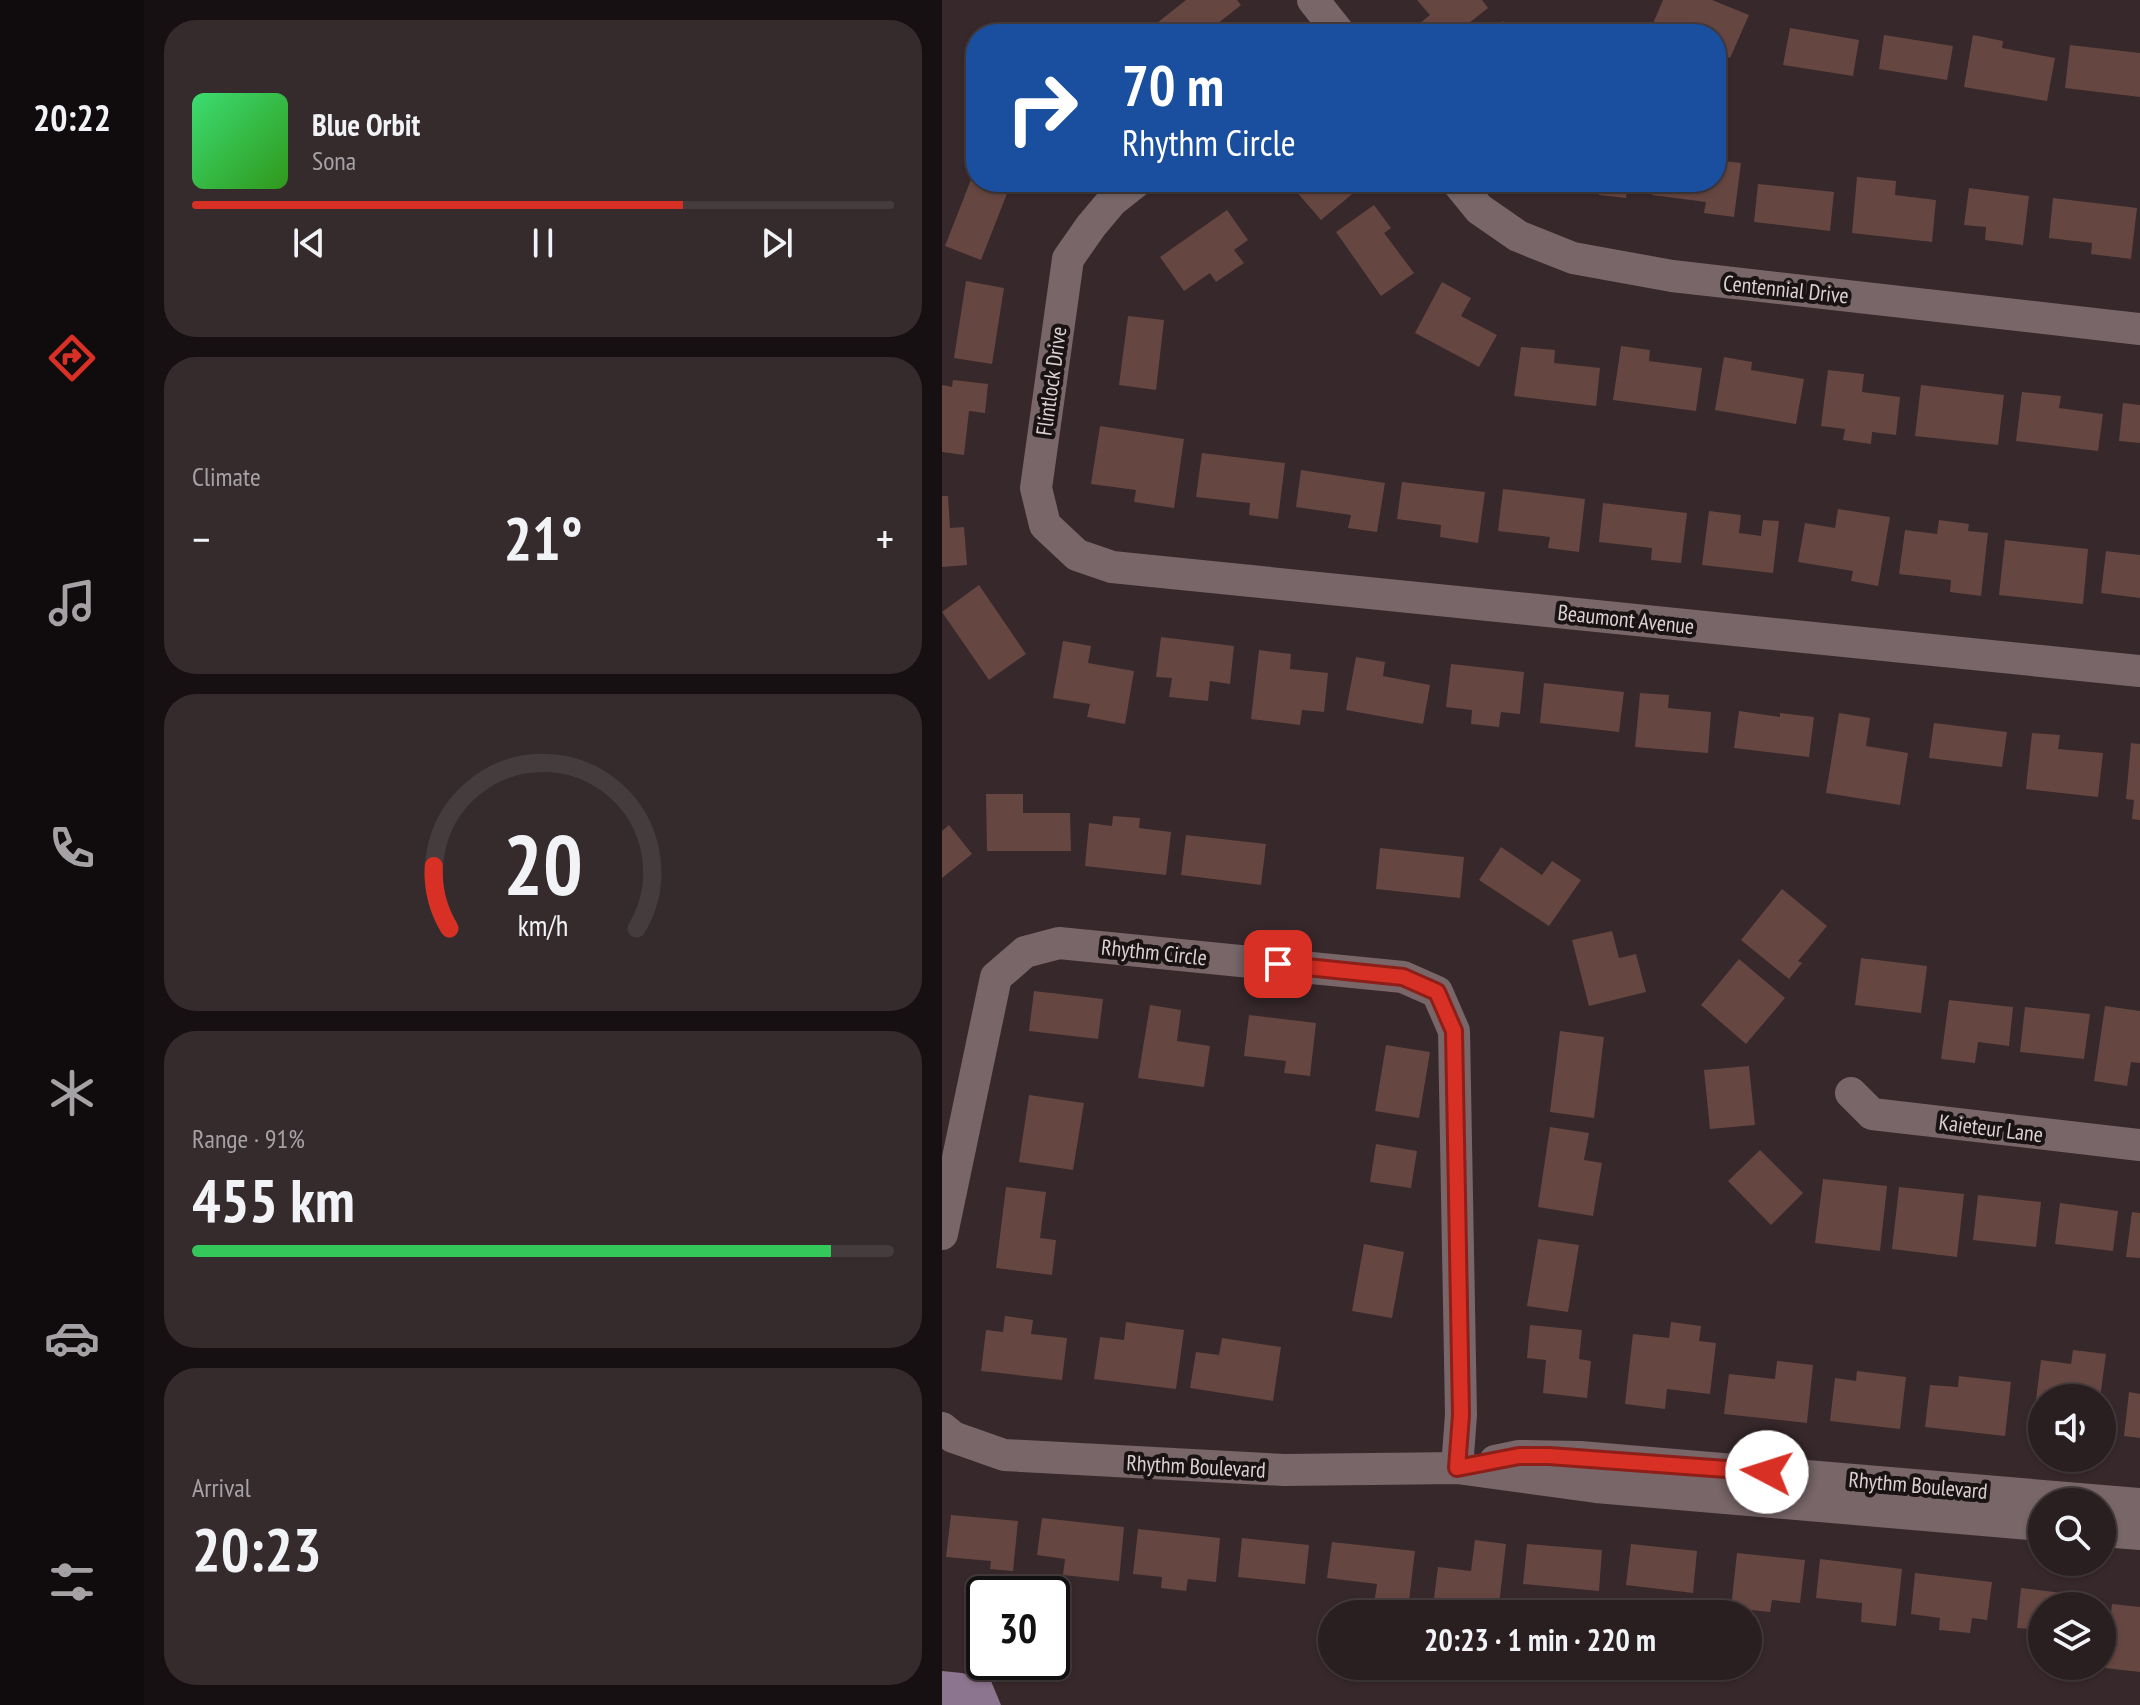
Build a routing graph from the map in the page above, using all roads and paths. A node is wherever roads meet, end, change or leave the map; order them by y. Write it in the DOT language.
graph roads {
  1 [pos="1313,0"];
  2 [pos="1329,24"];
  3 [pos="1123,192"];
  4 [pos="1465,192"];
  5 [pos="2140,329"];
  6 [pos="1112,567"];
  7 [pos="2140,671"];
  8 [pos="1851,1093"];
  9 [pos="2140,1145"];
  10 [pos="942,1234"];
  11 [pos="942,1428"];
  12 [pos="1457,1468"];
  13 [pos="2140,1504"];
  14 [pos="2028,1524"];
  15 [pos="2116,1532"];
  16 [pos="2140,1534"];
  1 -- 2 [label="street"];
  3 -- 6 [label="street, Flintlock Drive"];
  4 -- 5 [label="street, Centennial Drive"];
  6 -- 7 [label="street, Beaumont Avenue"];
  8 -- 9 [label="street, Kaieteur Lane"];
  10 -- 12 [label="street, Rhythm Circle"];
  11 -- 12 [label="street, Rhythm Boulevard"];
  12 -- 13 [label="street, Rhythm Boulevard"];
  12 -- 14 [label="street, Rhythm Boulevard"];
  15 -- 16 [label="street"];
}
